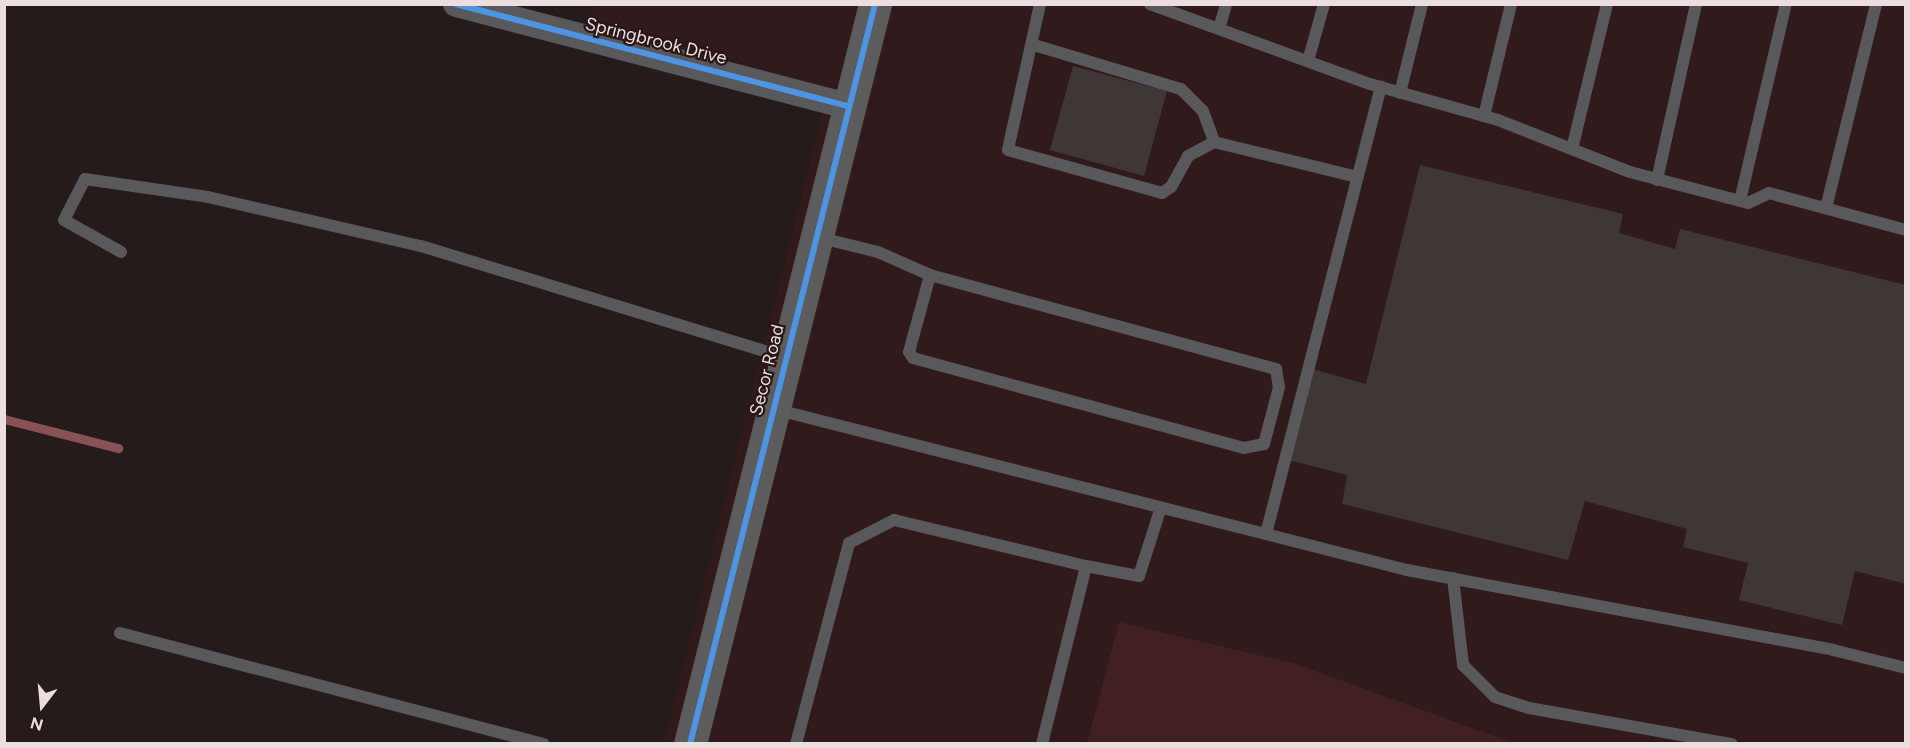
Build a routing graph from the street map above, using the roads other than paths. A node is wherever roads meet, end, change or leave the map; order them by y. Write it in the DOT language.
graph roads {
  1 [pos="456,4"];
  2 [pos="875,4"];
  3 [pos="1040,4"];
  4 [pos="1150,4"];
  5 [pos="1226,4"];
  6 [pos="1324,4"];
  7 [pos="1422,4"];
  8 [pos="1511,4"];
  9 [pos="1607,4"];
  10 [pos="1696,4"];
  11 [pos="1786,4"];
  12 [pos="1876,4"];
  13 [pos="1219,29"];
  14 [pos="1034,45"];
  15 [pos="1308,61"];
  16 [pos="1381,87"];
  17 [pos="1400,93"];
  18 [pos="848,106"];
  19 [pos="1484,116"];
  20 [pos="1214,141"];
  21 [pos="1572,149"];
  22 [pos="1358,177"];
  23 [pos="1657,180"];
  24 [pos="1740,201"];
  25 [pos="1826,208"];
  26 [pos="1905,230"];
  27 [pos="816,236"];
  28 [pos="121,252"];
  29 [pos="930,275"];
  30 [pos="785,358"];
  31 [pos="773,409"];
  32 [pos="1161,507"];
  33 [pos="1266,534"];
  34 [pos="1086,566"];
  35 [pos="1453,578"];
  36 [pos="120,633"];
  37 [pos="1905,668"];
  38 [pos="544,744"];
  39 [pos="690,744"];
  40 [pos="796,744"];
  41 [pos="1042,744"];
  42 [pos="1732,744"];
  1 -- 18 [label="street, Springbrook Drive"];
  2 -- 18 [label="street, Secor Road"];
  3 -- 14 [label="lane"];
  4 -- 13 [label="lane"];
  5 -- 13 [label="lane"];
  6 -- 15 [label="lane"];
  7 -- 17 [label="lane"];
  8 -- 19 [label="lane"];
  9 -- 21 [label="lane"];
  10 -- 23 [label="lane"];
  11 -- 24 [label="lane"];
  12 -- 25 [label="lane"];
  13 -- 15 [label="lane"];
  14 -- 20 [label="lane"];
  14 -- 20 [label="lane"];
  15 -- 16 [label="lane"];
  16 -- 17 [label="lane"];
  16 -- 22 [label="lane"];
  17 -- 19 [label="lane"];
  18 -- 27 [label="street, Secor Road"];
  19 -- 21 [label="lane"];
  20 -- 22 [label="lane"];
  21 -- 23 [label="lane"];
  22 -- 33 [label="lane"];
  23 -- 24 [label="lane"];
  24 -- 25 [label="lane"];
  25 -- 26 [label="lane"];
  27 -- 29 [label="lane"];
  27 -- 30 [label="street, Secor Road"];
  28 -- 30 [label="lane"];
  29 -- 29 [label="lane"];
  30 -- 31 [label="street, Secor Road"];
  31 -- 32 [label="lane"];
  31 -- 39 [label="street, Secor Road"];
  32 -- 33 [label="lane"];
  32 -- 34 [label="lane"];
  33 -- 35 [label="lane"];
  34 -- 40 [label="lane"];
  34 -- 41 [label="lane"];
  35 -- 37 [label="lane"];
  35 -- 42 [label="lane"];
  36 -- 38 [label="lane"];
}
